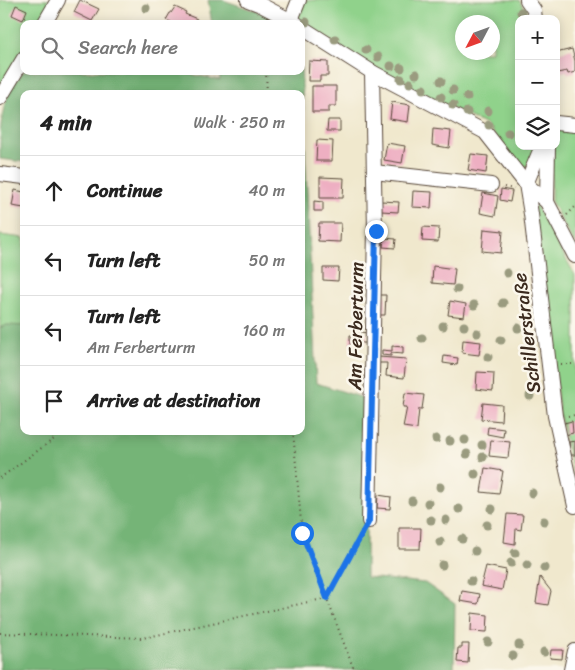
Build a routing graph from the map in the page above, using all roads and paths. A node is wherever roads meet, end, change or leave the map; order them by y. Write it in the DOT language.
graph roads {
  1 [pos="58,0"];
  2 [pos="248,0"];
  3 [pos="299,0"];
  4 [pos="527,0"];
  5 [pos="535,15"];
  6 [pos="46,20"];
  7 [pos="290,20"];
  8 [pos="296,20"];
  9 [pos="305,29"];
  10 [pos="20,65"];
  11 [pos="372,72"];
  12 [pos="266,75"];
  13 [pos="267,90"];
  14 [pos="0,98"];
  15 [pos="560,123"];
  16 [pos="575,125"];
  17 [pos="540,150"];
  18 [pos="548,150"];
  19 [pos="374,172"];
  20 [pos="0,174"];
  21 [pos="20,176"];
  22 [pos="526,184"];
  23 [pos="491,185"];
  24 [pos="547,202"];
  25 [pos="575,256"];
  26 [pos="59,435"];
  27 [pos="293,435"];
  28 [pos="0,478"];
  29 [pos="575,506"];
  30 [pos="369,521"];
  31 [pos="327,598"];
  32 [pos="0,633"];
  33 [pos="575,651"];
  34 [pos="354,670"];
  35 [pos="571,670"];
  1 -- 6 [label="street"];
  2 -- 7 [label="street"];
  3 -- 8 [label="street"];
  4 -- 5 [label="street"];
  9 -- 11 [label="street"];
  10 -- 14 [label="street"];
  11 -- 19 [label="street, Am Ferberturm"];
  11 -- 22 [label="street"];
  12 -- 13 [label="path"];
  15 -- 16 [label="street"];
  17 -- 22 [label="street"];
  18 -- 24 [label="street"];
  19 -- 23 [label="street"];
  19 -- 30 [label="street, Am Ferberturm"];
  20 -- 21 [label="street"];
  22 -- 24 [label="street"];
  22 -- 29 [label="street, Schillerstraße"];
  24 -- 25 [label="street"];
  26 -- 28 [label="path"];
  27 -- 31 [label="path"];
  30 -- 31 [label="path"];
  31 -- 32 [label="path"];
  31 -- 34 [label="path"];
  33 -- 35 [label="street"];
}
